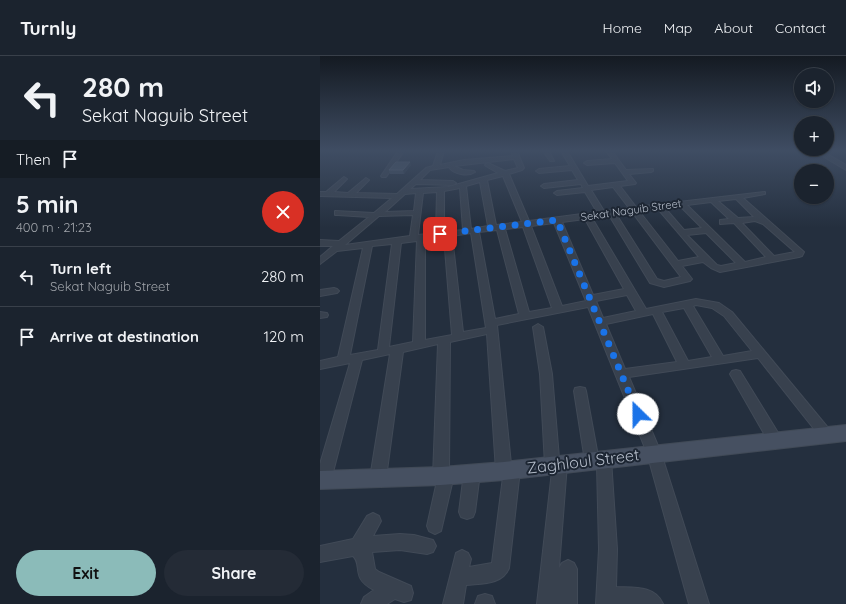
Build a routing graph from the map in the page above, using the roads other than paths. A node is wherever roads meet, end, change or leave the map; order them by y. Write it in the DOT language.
graph roads {
  1 [pos="422,177"];
  2 [pos="492,177"];
  3 [pos="507,177"];
  4 [pos="578,177"];
  5 [pos="628,177"];
  6 [pos="468,178"];
  7 [pos="344,179"];
  8 [pos="366,180"];
  9 [pos="420,180"];
  10 [pos="480,180"];
  11 [pos="544,186"];
  12 [pos="615,186"];
  13 [pos="585,187"];
  14 [pos="441,190"];
  15 [pos="420,192"];
  16 [pos="557,193"];
  17 [pos="763,193"];
  18 [pos="320,194"];
  19 [pos="328,194"];
  20 [pos="352,194"];
  21 [pos="401,194"];
  22 [pos="737,196"];
  23 [pos="712,198"];
  24 [pos="681,203"];
  25 [pos="659,206"];
  26 [pos="633,210"];
  27 [pos="417,213"];
  28 [pos="607,213"];
  29 [pos="338,214"];
  30 [pos="376,214"];
  31 [pos="587,216"];
  32 [pos="557,220"];
  33 [pos="762,220"];
  34 [pos="736,221"];
  35 [pos="723,222"];
  36 [pos="526,223"];
  37 [pos="496,227"];
  38 [pos="471,230"];
  39 [pos="708,230"];
  40 [pos="682,233"];
  41 [pos="444,234"];
  42 [pos="417,237"];
  43 [pos="397,240"];
  44 [pos="320,243"];
  45 [pos="368,244"];
  46 [pos="336,246"];
  47 [pos="705,259"];
  48 [pos="772,259"];
  49 [pos="320,260"];
  50 [pos="676,264"];
  51 [pos="742,264"];
  52 [pos="334,291"];
  53 [pos="630,291"];
  54 [pos="320,293"];
  55 [pos="591,301"];
  56 [pos="686,303"];
  57 [pos="558,310"];
  58 [pos="656,310"];
  59 [pos="642,312"];
  60 [pos="525,316"];
  61 [pos="600,322"];
  62 [pos="491,327"];
  63 [pos="538,327"];
  64 [pos="458,337"];
  65 [pos="444,340"];
  66 [pos="419,345"];
  67 [pos="397,350"];
  68 [pos="383,353"];
  69 [pos="761,354"];
  70 [pos="357,358"];
  71 [pos="720,360"];
  72 [pos="342,361"];
  73 [pos="320,365"];
  74 [pos="684,365"];
  75 [pos="622,374"];
  76 [pos="736,374"];
  77 [pos="580,391"];
  78 [pos="836,434"];
  79 [pos="775,440"];
  80 [pos="654,453"];
  81 [pos="598,460"];
  82 [pos="556,465"];
  83 [pos="508,470"];
  84 [pos="472,473"];
  85 [pos="444,475"];
  86 [pos="378,478"];
  87 [pos="321,480"];
  88 [pos="467,512"];
  89 [pos="373,522"];
  90 [pos="435,526"];
  91 [pos="426,546"];
  92 [pos="357,548"];
  93 [pos="320,554"];
  94 [pos="568,569"];
  95 [pos="606,599"];
  96 [pos="370,604"];
  97 [pos="453,604"];
  98 [pos="547,604"];
  99 [pos="567,604"];
  100 [pos="653,604"];
  101 [pos="699,604"];
  1 -- 9 [label="street"];
  2 -- 10 [label="street"];
  3 -- 36 [label="street"];
  4 -- 13 [label="street"];
  5 -- 12 [label="street"];
  6 -- 9 [label="street"];
  6 -- 10 [label="street"];
  6 -- 14 [label="street"];
  6 -- 38 [label="street"];
  7 -- 19 [label="street"];
  8 -- 20 [label="street"];
  9 -- 21 [label="street"];
  10 -- 37 [label="street"];
  11 -- 13 [label="street"];
  12 -- 13 [label="street"];
  12 -- 26 [label="street"];
  13 -- 16 [label="street"];
  13 -- 28 [label="street"];
  14 -- 15 [label="street"];
  14 -- 41 [label="street"];
  15 -- 21 [label="street"];
  15 -- 27 [label="street"];
  17 -- 22 [label="street, Sekat Naguib Street"];
  18 -- 19 [label="street"];
  19 -- 20 [label="street"];
  20 -- 21 [label="street"];
  21 -- 30 [label="street"];
  22 -- 23 [label="street, Sekat Naguib Street"];
  22 -- 33 [label="street"];
  23 -- 24 [label="street, Sekat Naguib Street"];
  23 -- 34 [label="street"];
  24 -- 25 [label="street, Sekat Naguib Street"];
  24 -- 39 [label="street"];
  25 -- 26 [label="street, Sekat Naguib Street"];
  25 -- 40 [label="street"];
  26 -- 28 [label="street, Sekat Naguib Street"];
  26 -- 50 [label="street"];
  27 -- 30 [label="street"];
  27 -- 42 [label="street"];
  28 -- 31 [label="street, Sekat Naguib Street"];
  28 -- 50 [label="street"];
  29 -- 30 [label="street"];
  30 -- 46 [label="street"];
  31 -- 32 [label="street, Sekat Naguib Street"];
  31 -- 53 [label="street"];
  32 -- 36 [label="street, Sekat Naguib Street"];
  32 -- 55 [label="street"];
  33 -- 34 [label="street"];
  33 -- 48 [label="street"];
  34 -- 35 [label="street"];
  34 -- 48 [label="street"];
  36 -- 37 [label="street, Sekat Naguib Street"];
  36 -- 57 [label="street"];
  37 -- 38 [label="street, Sekat Naguib Street"];
  37 -- 60 [label="street"];
  38 -- 41 [label="street, Sekat Naguib Street"];
  38 -- 62 [label="street"];
  39 -- 40 [label="street"];
  39 -- 51 [label="street"];
  40 -- 47 [label="street"];
  41 -- 42 [label="street, Sekat Naguib Street"];
  41 -- 64 [label="street"];
  42 -- 43 [label="street, Sekat Naguib Street"];
  42 -- 66 [label="street"];
  43 -- 45 [label="street, Sekat Naguib Street"];
  43 -- 68 [label="street"];
  44 -- 46 [label="street, Sekat Naguib Street"];
  45 -- 46 [label="street, Sekat Naguib Street"];
  45 -- 72 [label="street"];
  46 -- 49 [label="street"];
  47 -- 50 [label="street"];
  47 -- 51 [label="street"];
  48 -- 51 [label="street"];
  52 -- 54 [label="street"];
  53 -- 55 [label="street"];
  53 -- 59 [label="street"];
  55 -- 57 [label="street"];
  55 -- 61 [label="street"];
  56 -- 58 [label="street"];
  56 -- 69 [label="street"];
  56 -- 71 [label="street"];
  57 -- 60 [label="street"];
  58 -- 59 [label="street"];
  58 -- 74 [label="street"];
  59 -- 61 [label="street"];
  60 -- 62 [label="street"];
  61 -- 75 [label="street"];
  62 -- 64 [label="street"];
  62 -- 83 [label="street"];
  63 -- 82 [label="street"];
  64 -- 65 [label="street"];
  65 -- 66 [label="street"];
  65 -- 85 [label="street"];
  66 -- 67 [label="street"];
  67 -- 68 [label="street"];
  67 -- 86 [label="street"];
  68 -- 70 [label="street"];
  69 -- 71 [label="street"];
  69 -- 78 [label="street"];
  70 -- 72 [label="street"];
  70 -- 87 [label="street"];
  71 -- 74 [label="street"];
  72 -- 73 [label="street"];
  74 -- 75 [label="street"];
  75 -- 80 [label="street"];
  76 -- 79 [label="street"];
  77 -- 81 [label="street"];
  78 -- 79 [label="street, Zaghloul Street"];
  79 -- 80 [label="street, Zaghloul Street"];
  80 -- 81 [label="street, Zaghloul Street"];
  80 -- 101 [label="street"];
  81 -- 82 [label="street, Zaghloul Street"];
  81 -- 95 [label="street"];
  82 -- 83 [label="street, Zaghloul Street"];
  82 -- 98 [label="street"];
  83 -- 84 [label="street, Zaghloul Street"];
  83 -- 97 [label="street"];
  84 -- 85 [label="street, Zaghloul Street"];
  84 -- 88 [label="street"];
  85 -- 86 [label="street, Zaghloul Street"];
  85 -- 90 [label="street"];
  86 -- 87 [label="street, Zaghloul Street"];
  89 -- 92 [label="street"];
  91 -- 92 [label="street"];
  92 -- 93 [label="street"];
  92 -- 96 [label="street"];
  94 -- 99 [label="street"];
  95 -- 100 [label="street"];
}
